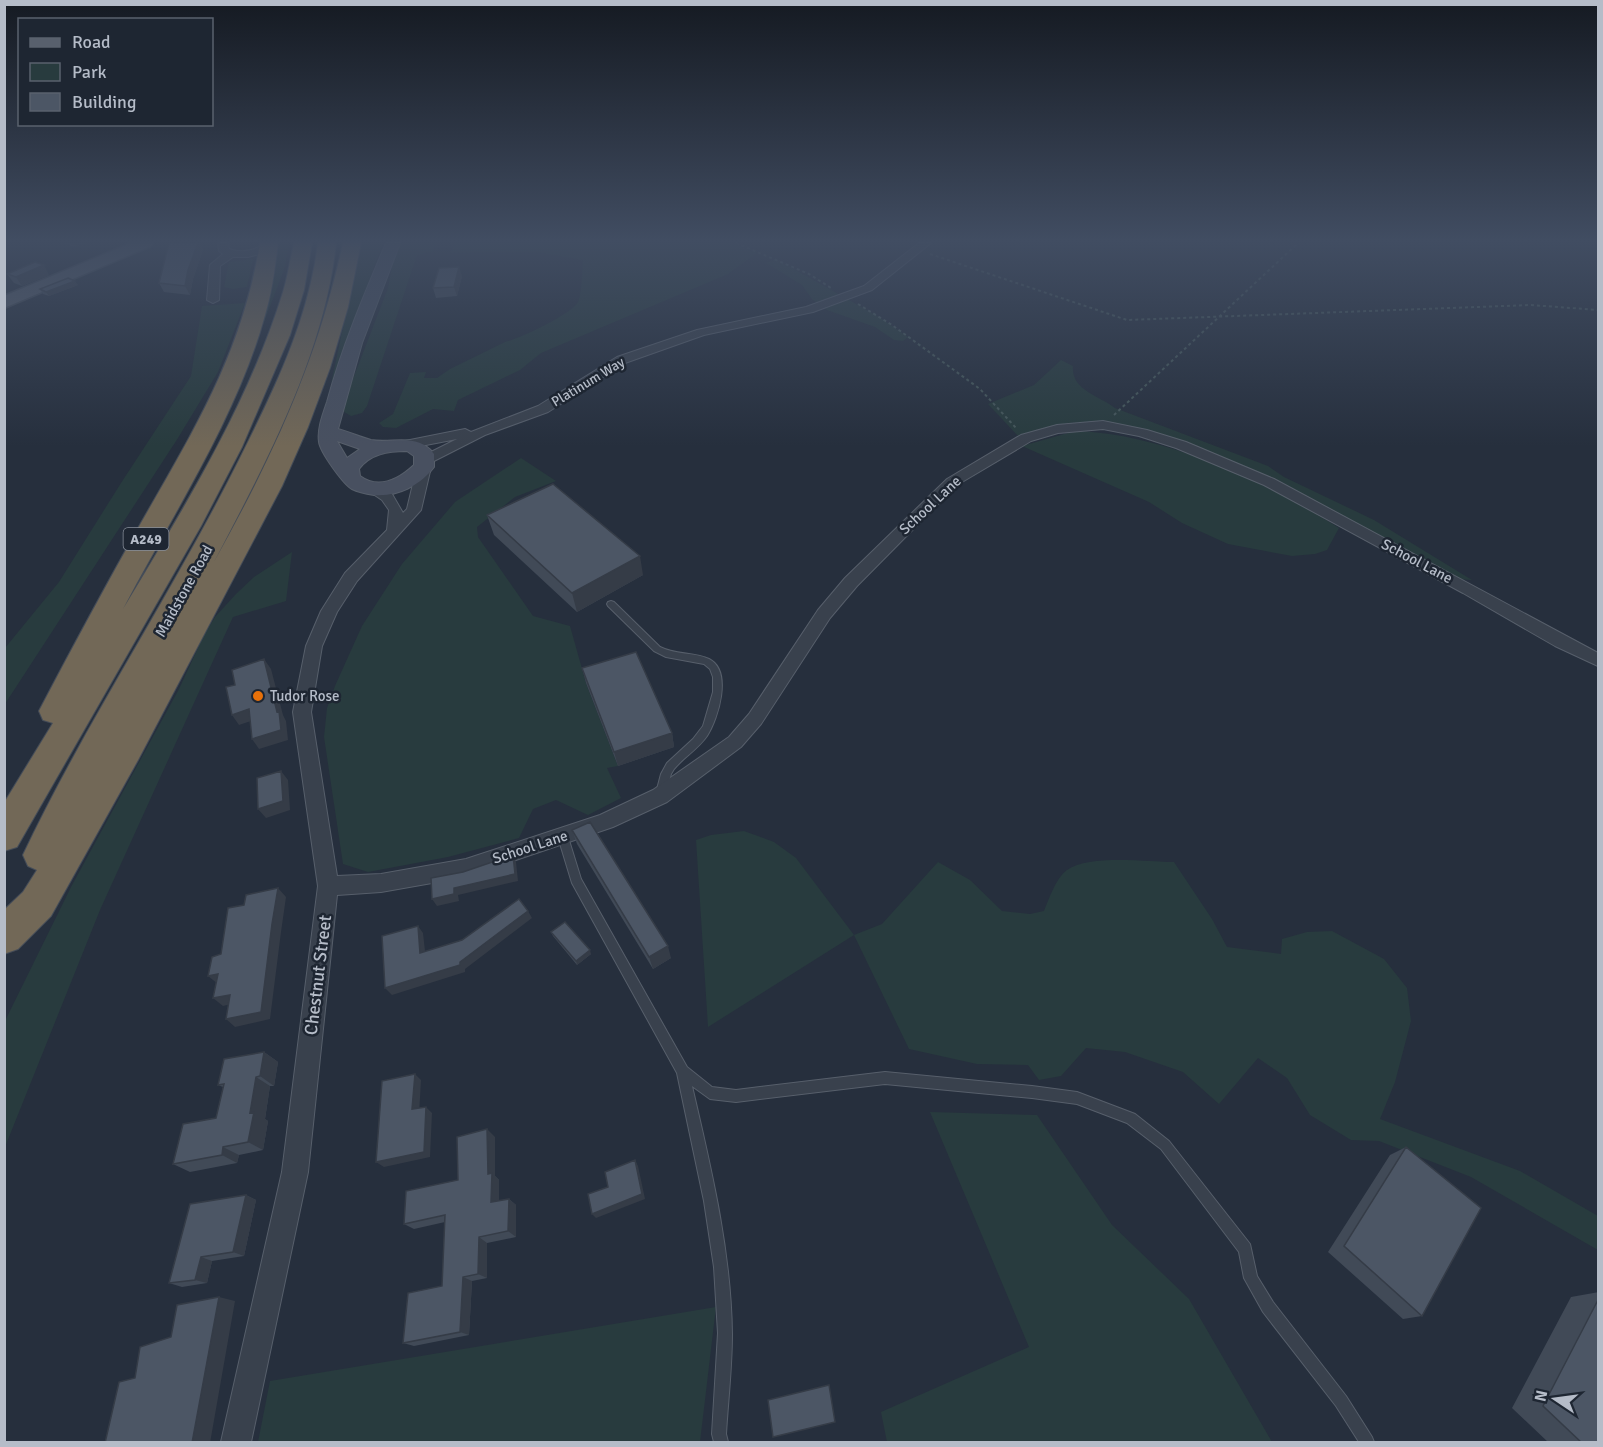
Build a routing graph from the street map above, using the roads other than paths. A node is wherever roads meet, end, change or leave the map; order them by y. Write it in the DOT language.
graph roads {
  1 [pos="257,311"];
  2 [pos="287,311"];
  3 [pos="316,311"];
  4 [pos="337,311"];
  5 [pos="366,311"];
  6 [pos="806,311"];
  7 [pos="330,432"];
  8 [pos="480,432"];
  9 [pos="405,445"];
  10 [pos="378,447"];
  11 [pos="425,463"];
  12 [pos="348,471"];
  13 [pos="374,489"];
  14 [pos="394,529"];
  15 [pos="611,603"];
  16 [pos="1599,660"];
  17 [pos="660,796"];
  18 [pos="4,828"];
  19 [pos="4,836"];
  20 [pos="563,837"];
  21 [pos="328,886"];
  22 [pos="4,926"];
  23 [pos="4,936"];
  24 [pos="683,1071"];
  25 [pos="236,1443"];
  26 [pos="721,1443"];
  27 [pos="1367,1443"];
  1 -- 18 [label="highway, A249"];
  2 -- 19 [label="highway, Maidstone Road / A249"];
  3 -- 22 [label="highway, Maidstone Road"];
  4 -- 23 [label="highway"];
  5 -- 7 [label="street"];
  6 -- 8 [label="street, Platinum Way"];
  7 -- 10 [label="street"];
  7 -- 12 [label="street"];
  8 -- 9 [label="street, Platinum Way"];
  8 -- 11 [label="street, Platinum Way"];
  9 -- 10 [label="street"];
  9 -- 11 [label="street"];
  10 -- 12 [label="street"];
  11 -- 13 [label="street"];
  11 -- 14 [label="street, Chestnut Street"];
  12 -- 13 [label="street"];
  13 -- 14 [label="street"];
  14 -- 21 [label="street, Chestnut Street"];
  15 -- 17 [label="lane"];
  16 -- 17 [label="street, School Lane"];
  17 -- 20 [label="street, School Lane"];
  20 -- 21 [label="street, School Lane"];
  20 -- 24 [label="lane"];
  21 -- 25 [label="street, Chestnut Street"];
  24 -- 26 [label="lane"];
  24 -- 27 [label="lane"];
}
